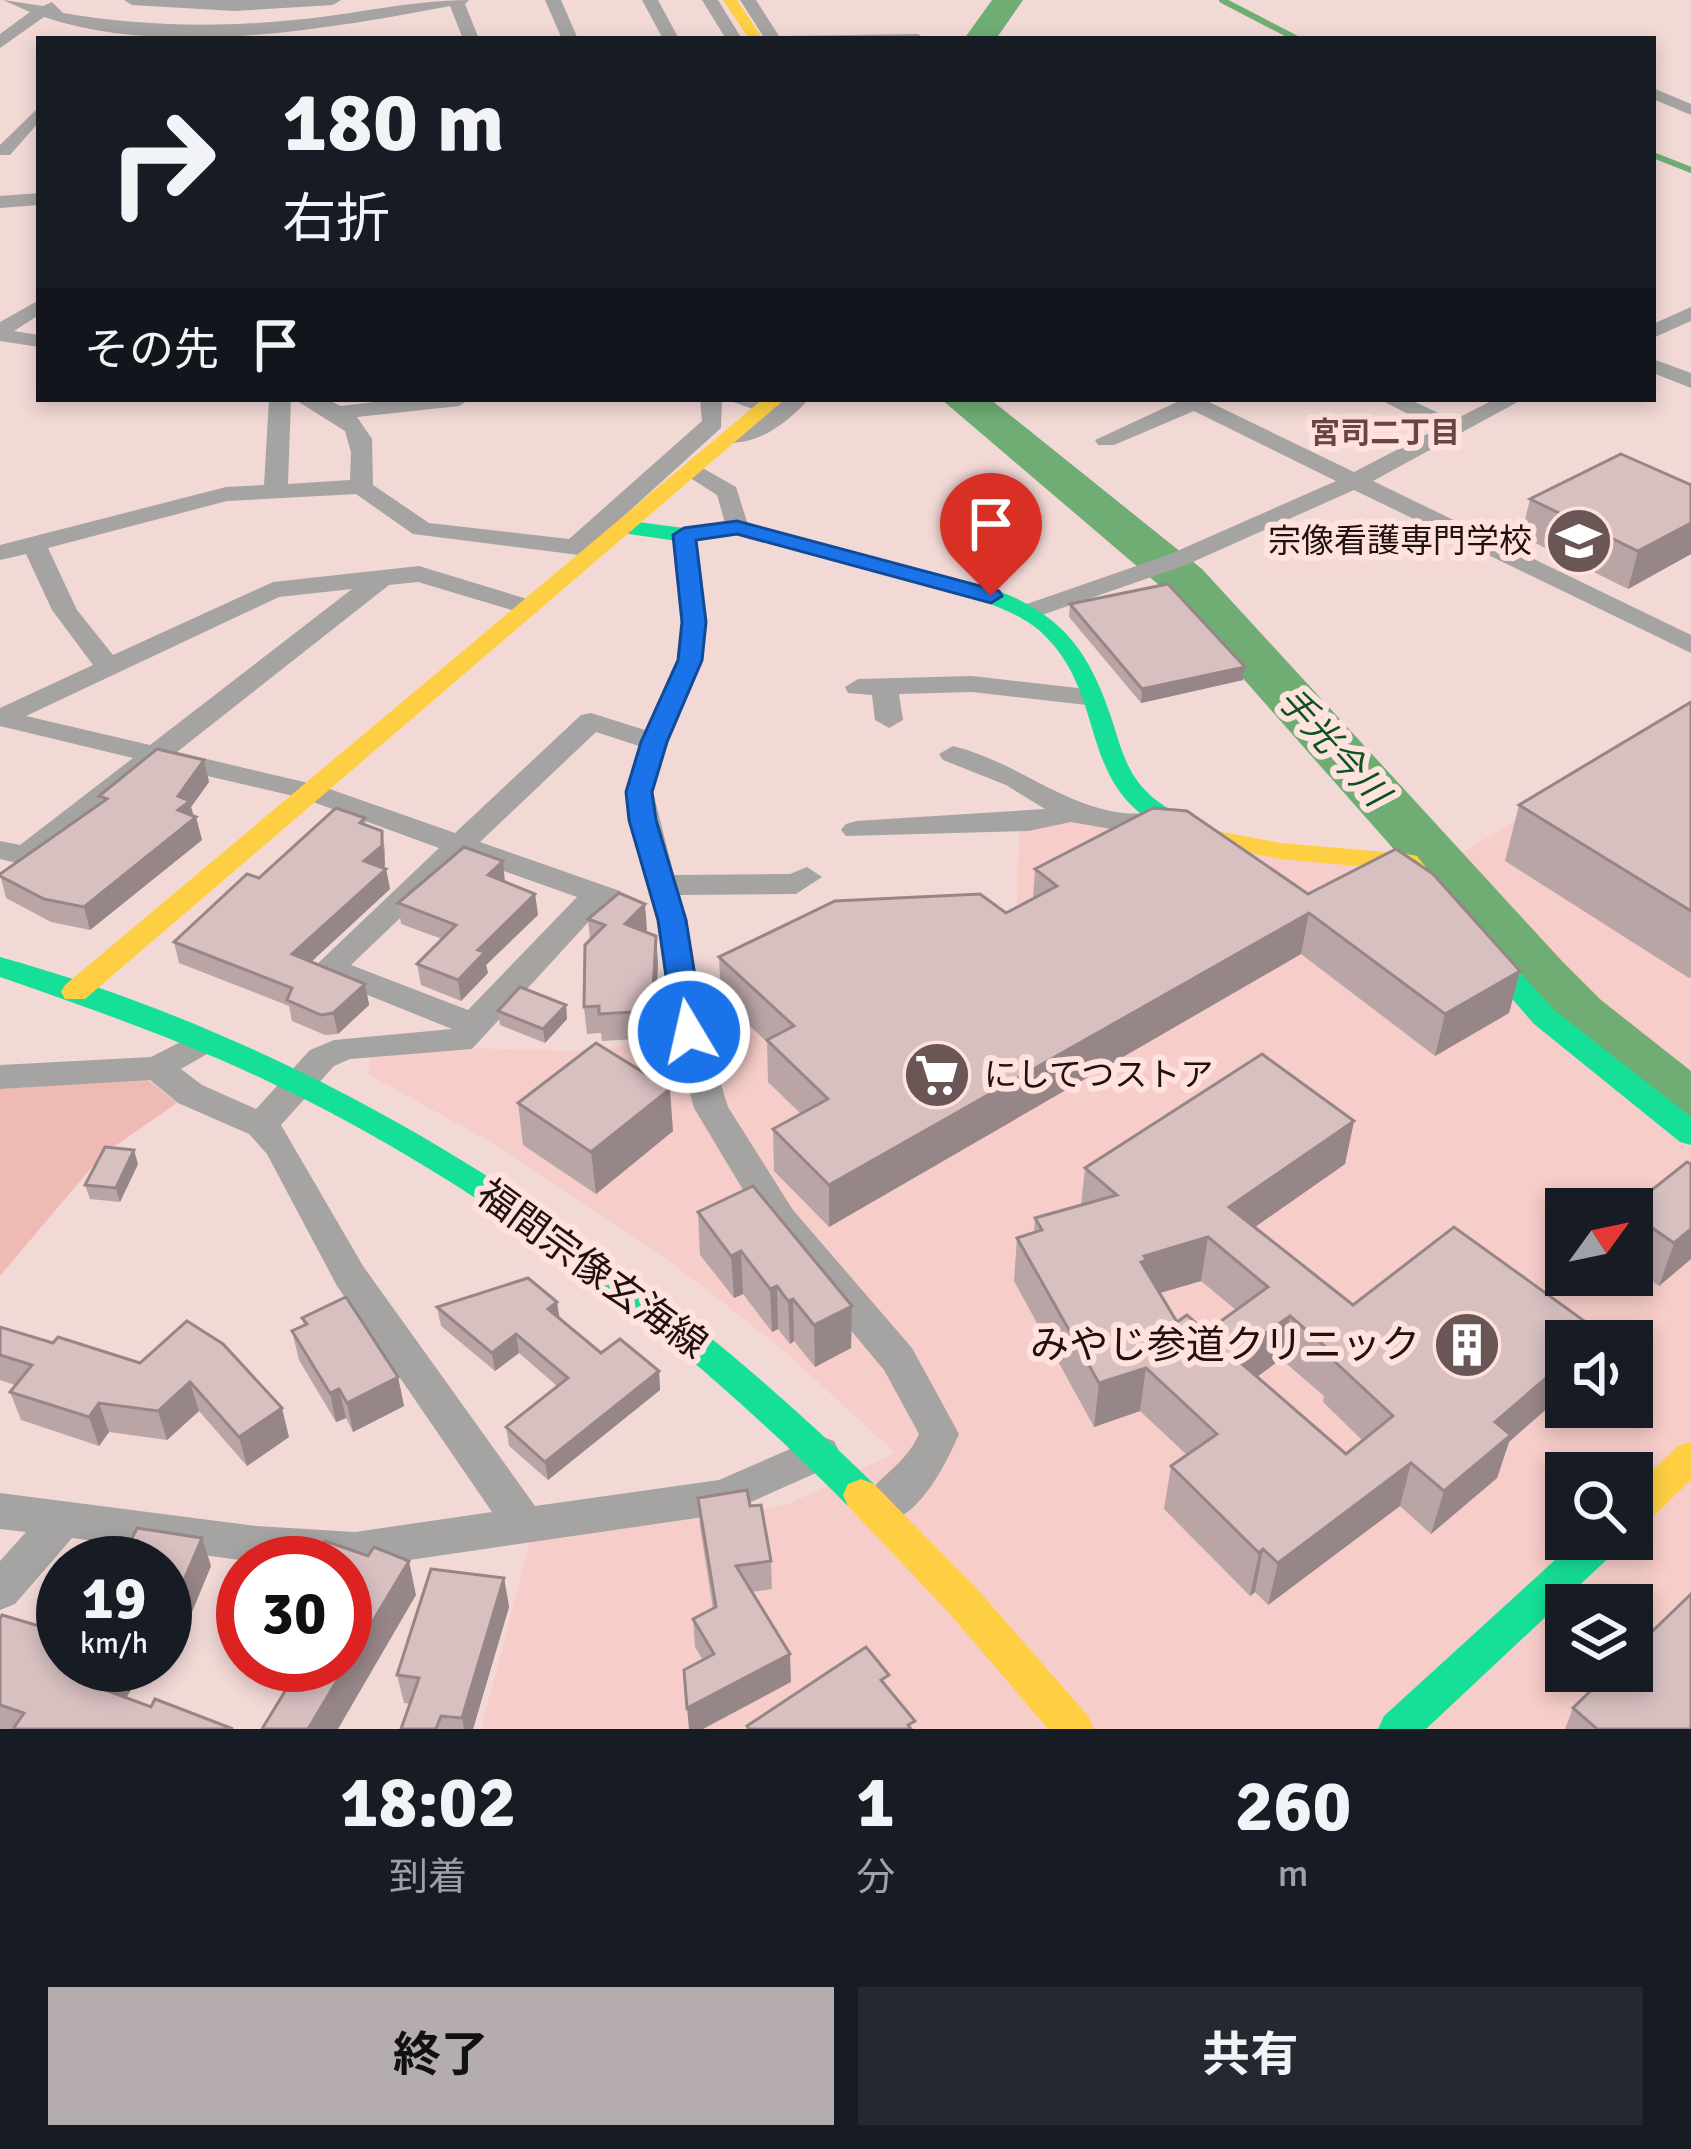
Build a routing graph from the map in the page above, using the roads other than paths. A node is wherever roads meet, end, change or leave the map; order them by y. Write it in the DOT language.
graph roads {
  1 [pos="11,0"];
  2 [pos="69,0"];
  3 [pos="132,0"];
  4 [pos="332,0"];
  5 [pos="353,0"];
  6 [pos="458,0"];
  7 [pos="553,0"];
  8 [pos="650,0"];
  9 [pos="710,0"];
  10 [pos="730,0"];
  11 [pos="748,0"];
  12 [pos="42,11"];
  13 [pos="363,18"];
  14 [pos="119,25"];
  15 [pos="273,33"];
  16 [pos="207,34"];
  17 [pos="109,36"];
  18 [pos="366,36"];
  19 [pos="470,36"];
  20 [pos="569,36"];
  21 [pos="669,36"];
  22 [pos="732,36"];
  23 [pos="754,36"];
  24 [pos="771,36"];
  25 [pos="0,44"];
  26 [pos="1691,83"];
  27 [pos="1656,91"];
  28 [pos="1656,93"];
  29 [pos="1691,110"];
  30 [pos="36,115"];
  31 [pos="36,150"];
  32 [pos="2,151"];
  33 [pos="36,199"];
  34 [pos="0,202"];
  35 [pos="36,308"];
  36 [pos="1691,313"];
  37 [pos="1659,329"];
  38 [pos="0,333"];
  39 [pos="1691,336"];
  40 [pos="36,340"];
  41 [pos="1656,366"];
  42 [pos="1691,381"];
  43 [pos="280,402"];
  44 [pos="314,402"];
  45 [pos="432,402"];
  46 [pos="711,402"];
  47 [pos="751,402"];
  48 [pos="794,402"];
  49 [pos="1187,402"];
  50 [pos="1192,402"];
  51 [pos="1396,402"];
  52 [pos="1507,402"];
  53 [pos="342,412"];
  54 [pos="1452,428"];
  55 [pos="731,437"];
  56 [pos="1130,452"];
  57 [pos="692,469"];
  58 [pos="1355,481"];
  59 [pos="361,487"];
  60 [pos="276,490"];
  61 [pos="623,527"];
  62 [pos="737,527"];
  63 [pos="684,535"];
  64 [pos="35,545"];
  65 [pos="586,548"];
  66 [pos="0,553"];
  67 [pos="382,578"];
  68 [pos="528,607"];
  69 [pos="1030,611"];
  70 [pos="1691,645"];
  71 [pos="108,666"];
  72 [pos="1087,697"];
  73 [pos="0,718"];
  74 [pos="889,720"];
  75 [pos="654,742"];
  76 [pos="157,753"];
  77 [pos="953,754"];
  78 [pos="310,792"];
  79 [pos="1071,813"];
  80 [pos="1165,820"];
  81 [pos="856,830"];
  82 [pos="458,845"];
  83 [pos="0,850"];
  84 [pos="807,878"];
  85 [pos="597,894"];
  86 [pos="668,903"];
  87 [pos="0,967"];
  88 [pos="76,992"];
  89 [pos="473,1025"];
  90 [pos="202,1042"];
  91 [pos="157,1068"];
  92 [pos="0,1077"];
  93 [pos="301,1084"];
  94 [pos="261,1125"];
  95 [pos="1691,1135"];
  96 [pos="820,1453"];
  97 [pos="1688,1466"];
  98 [pos="1653,1495"];
  99 [pos="879,1508"];
  100 [pos="0,1510"];
  101 [pos="64,1518"];
  102 [pos="527,1527"];
  103 [pos="1581,1560"];
  104 [pos="0,1591"];
  105 [pos="1074,1729"];
  106 [pos="1398,1729"];
  1 -- 12 [label="street"];
  2 -- 12 [label="street"];
  3 -- 4 [label="street"];
  5 -- 13 [label="street"];
  6 -- 13 [label="street"];
  6 -- 19 [label="street"];
  7 -- 20 [label="street"];
  8 -- 21 [label="street"];
  9 -- 22 [label="street"];
  10 -- 23 [label="street"];
  11 -- 24 [label="street"];
  12 -- 14 [label="street"];
  12 -- 25 [label="street"];
  13 -- 15 [label="street"];
  13 -- 18 [label="street"];
  14 -- 16 [label="street"];
  14 -- 17 [label="street"];
  15 -- 16 [label="street"];
  26 -- 27 [label="street"];
  28 -- 29 [label="street"];
  30 -- 32 [label="street"];
  31 -- 32 [label="street"];
  33 -- 34 [label="street"];
  35 -- 38 [label="street"];
  36 -- 37 [label="street"];
  37 -- 39 [label="street"];
  38 -- 40 [label="street"];
  41 -- 42 [label="street"];
  43 -- 60 [label="street"];
  44 -- 53 [label="street"];
  45 -- 53 [label="street"];
  46 -- 65 [label="street"];
  47 -- 55 [label="street"];
  48 -- 55 [label="street"];
  49 -- 56 [label="street"];
  50 -- 58 [label="street"];
  51 -- 54 [label="street"];
  52 -- 54 [label="street"];
  53 -- 59 [label="street"];
  54 -- 58 [label="street"];
  55 -- 57 [label="street"];
  57 -- 61 [label="street"];
  57 -- 62 [label="street"];
  58 -- 69 [label="street"];
  58 -- 70 [label="street"];
  59 -- 60 [label="street"];
  59 -- 65 [label="street"];
  60 -- 64 [label="street"];
  61 -- 63 [label="street"];
  61 -- 65 [label="street"];
  62 -- 63 [label="street"];
  62 -- 69 [label="street"];
  63 -- 75 [label="street"];
  64 -- 66 [label="street"];
  64 -- 71 [label="street"];
  65 -- 68 [label="street"];
  67 -- 68 [label="street"];
  67 -- 71 [label="street"];
  67 -- 76 [label="street"];
  68 -- 78 [label="street"];
  69 -- 72 [label="street"];
  71 -- 73 [label="street"];
  72 -- 74 [label="street"];
  72 -- 80 [label="street"];
  73 -- 76 [label="street"];
  75 -- 82 [label="street"];
  75 -- 86 [label="street"];
  76 -- 78 [label="street"];
  76 -- 83 [label="street"];
  77 -- 79 [label="street"];
  78 -- 82 [label="street"];
  78 -- 88 [label="street"];
  79 -- 80 [label="street"];
  79 -- 81 [label="street"];
  80 -- 95 [label="street"];
  82 -- 85 [label="street"];
  82 -- 89 [label="street"];
  84 -- 86 [label="street"];
  85 -- 86 [label="street"];
  85 -- 89 [label="street"];
  86 -- 99 [label="street"];
  87 -- 88 [label="street, 福間宗像玄海線"];
  88 -- 90 [label="street, 福間宗像玄海線"];
  89 -- 93 [label="street"];
  90 -- 91 [label="street"];
  90 -- 93 [label="street, 福間宗像玄海線"];
  91 -- 92 [label="street"];
  91 -- 94 [label="street"];
  93 -- 94 [label="street"];
  93 -- 96 [label="street, 福間宗像玄海線"];
  94 -- 102 [label="street"];
  96 -- 99 [label="street, 福間宗像玄海線"];
  96 -- 102 [label="street"];
  97 -- 98 [label="street"];
  99 -- 105 [label="street, 福間宗像玄海線"];
  100 -- 101 [label="street"];
  101 -- 102 [label="street"];
  101 -- 104 [label="street"];
  103 -- 106 [label="street"];
}
